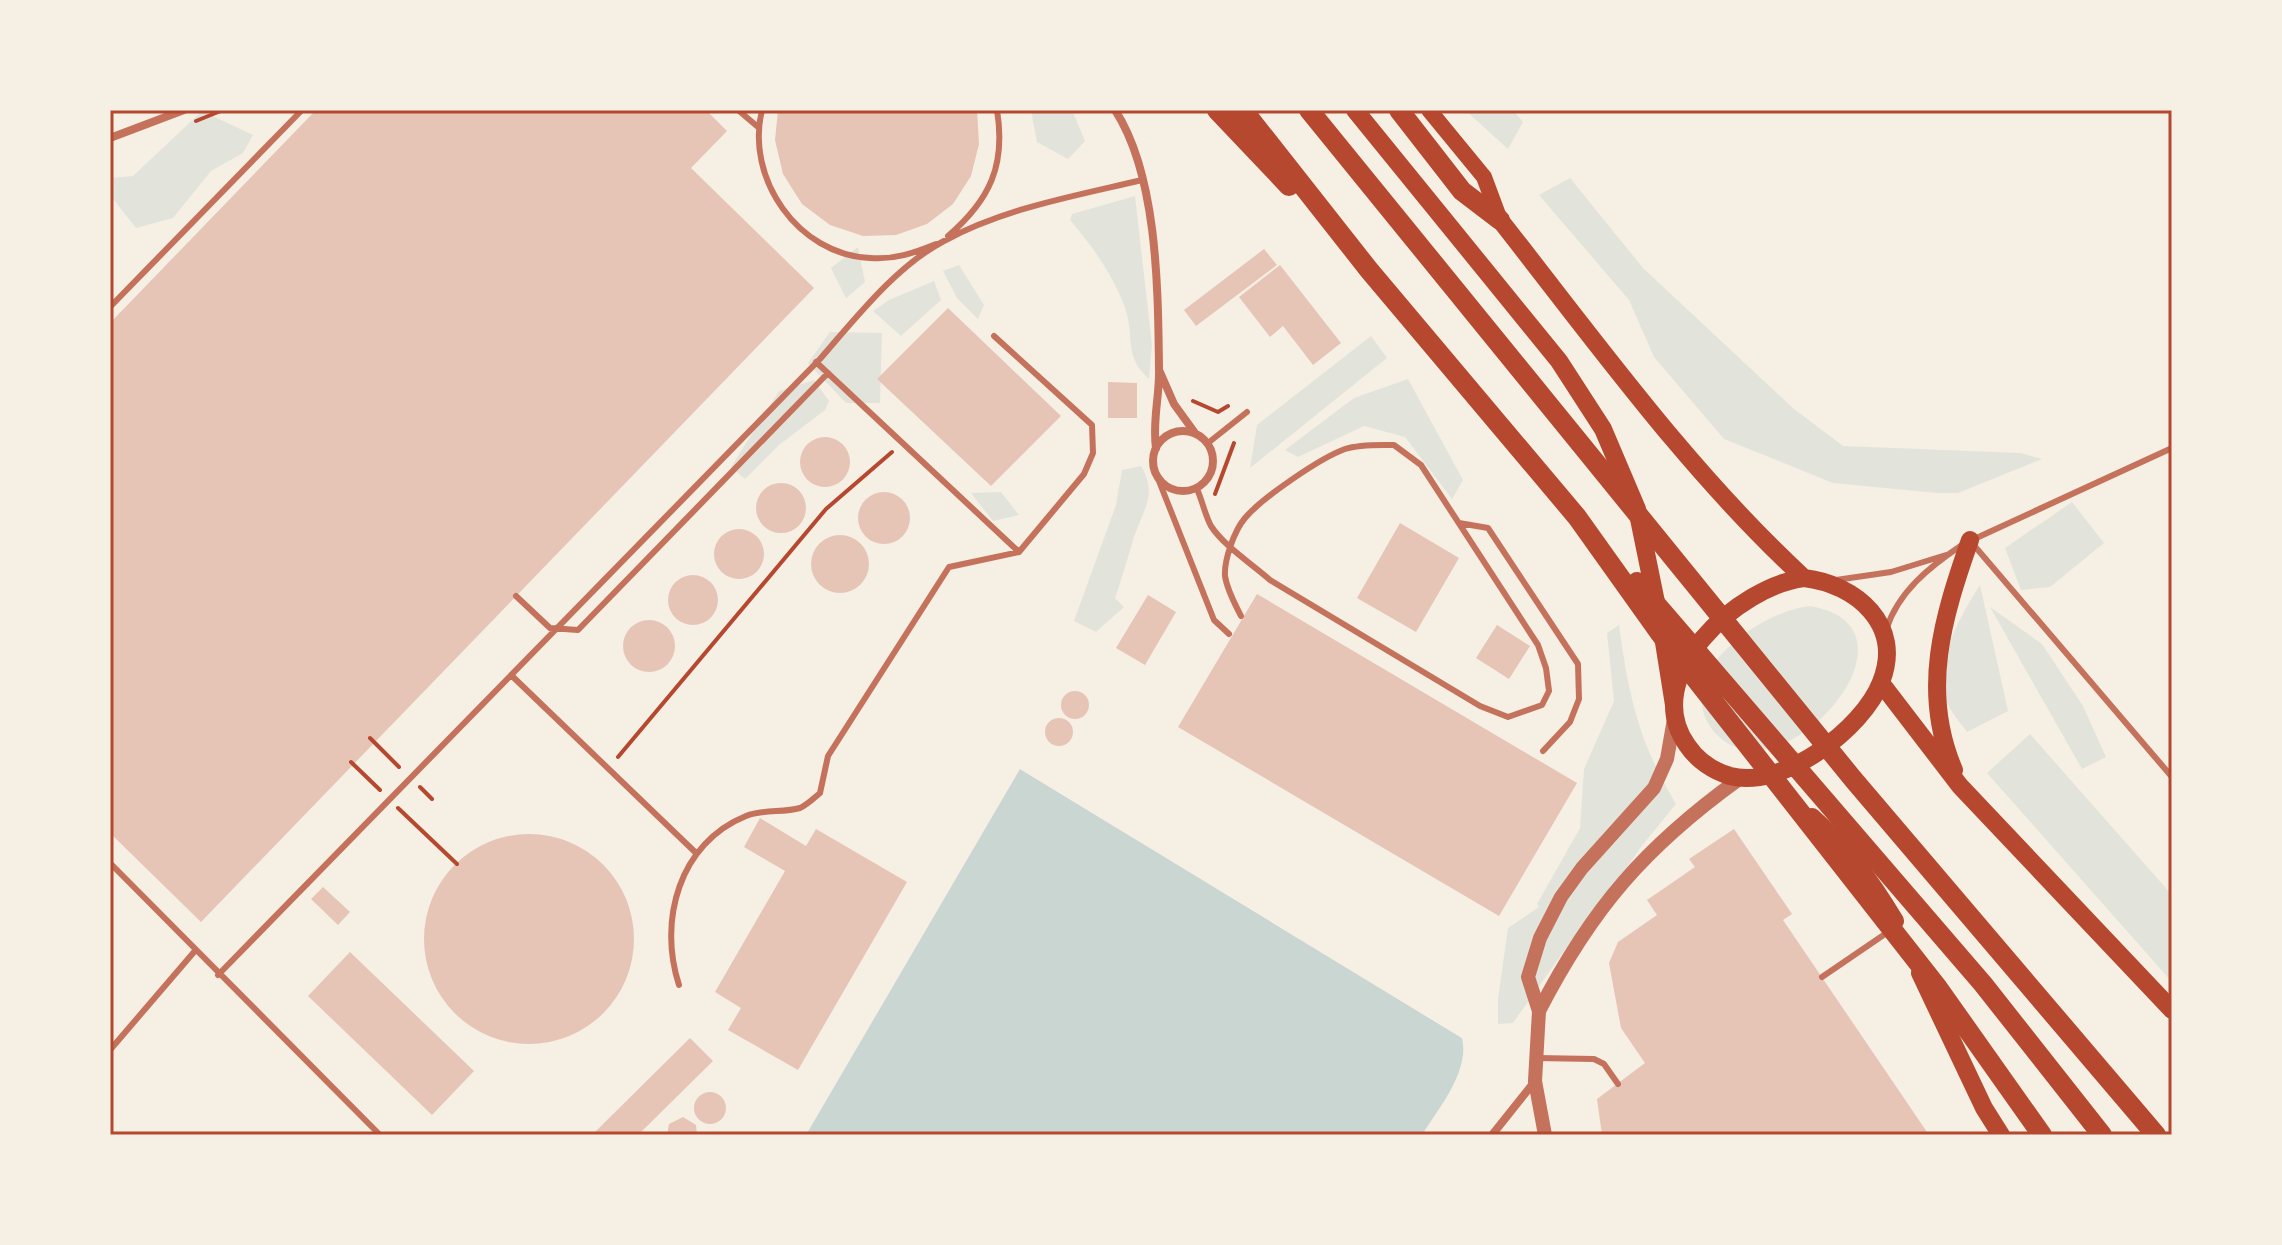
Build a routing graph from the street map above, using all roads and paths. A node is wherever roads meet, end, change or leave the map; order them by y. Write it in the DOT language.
graph roads {
  1 [pos="184,110"];
  2 [pos="302,110"];
  3 [pos="738,110"];
  4 [pos="762,110"];
  5 [pos="997,110"];
  6 [pos="1115,110"];
  7 [pos="1127,110"];
  8 [pos="1217,110"];
  9 [pos="1243,110"];
  10 [pos="1309,110"];
  11 [pos="1355,110"];
  12 [pos="1399,110"];
  13 [pos="1429,110"];
  14 [pos="758,127"];
  15 [pos="1126,128"];
  16 [pos="110,138"];
  17 [pos="1142,180"];
  18 [pos="1500,220"];
  19 [pos="942,242"];
  20 [pos="1369,270"];
  21 [pos="110,307"];
  22 [pos="994,336"];
  23 [pos="816,362"];
  24 [pos="1159,372"];
  25 [pos="828,373"];
  26 [pos="1247,412"];
  27 [pos="1195,433"];
  28 [pos="1236,439"];
  29 [pos="903,443"];
  30 [pos="1208,443"];
  31 [pos="1156,448"];
  32 [pos="2172,448"];
  33 [pos="1157,476"];
  34 [pos="1197,489"];
  35 [pos="1213,502"];
  36 [pos="1577,517"];
  37 [pos="1459,523"];
  38 [pos="1970,540"];
  39 [pos="1232,546"];
  40 [pos="1019,552"];
  41 [pos="1949,554"];
  42 [pos="1804,578"];
  43 [pos="1823,580"];
  44 [pos="516,596"];
  45 [pos="1241,616"];
  46 [pos="1229,634"];
  47 [pos="1884,638"];
  48 [pos="511,675"];
  49 [pos="1881,683"];
  50 [pos="1674,712"];
  51 [pos="1543,751"];
  52 [pos="351,762"];
  53 [pos="609,769"];
  54 [pos="2172,777"];
  55 [pos="1747,778"];
  56 [pos="1960,786"];
  57 [pos="382,793"];
  58 [pos="393,803"];
  59 [pos="695,852"];
  60 [pos="110,863"];
  61 [pos="457,864"];
  62 [pos="1897,926"];
  63 [pos="194,952"];
  64 [pos="218,975"];
  65 [pos="1822,977"];
  66 [pos="679,985"];
  67 [pos="2172,1010"];
  68 [pos="1539,1011"];
  69 [pos="110,1050"];
  70 [pos="1535,1058"];
  71 [pos="1535,1081"];
  72 [pos="1618,1084"];
  73 [pos="380,1135"];
  74 [pos="1492,1135"];
  75 [pos="1545,1135"];
  76 [pos="2001,1135"];
  77 [pos="2042,1135"];
  78 [pos="2102,1135"];
  79 [pos="2156,1135"];
  1 -- 16 [label="street"];
  2 -- 21 [label="lane"];
  3 -- 14 [label="lane"];
  4 -- 14 [label="lane"];
  5 -- 19 [label="lane"];
  6 -- 15 [label="street"];
  7 -- 15 [label="street"];
  8 -- 20 [label="highway"];
  9 -- 20 [label="highway"];
  10 -- 79 [label="highway"];
  11 -- 50 [label="main road"];
  12 -- 18 [label="highway"];
  13 -- 18 [label="main road"];
  14 -- 19 [label="lane"];
  15 -- 17 [label="street"];
  17 -- 19 [label="lane"];
  17 -- 24 [label="street"];
  18 -- 42 [label="main road"];
  19 -- 23 [label="lane"];
  20 -- 36 [label="highway"];
  22 -- 40 [label="lane"];
  23 -- 25 [label="lane"];
  23 -- 48 [label="lane"];
  24 -- 27 [label="street"];
  24 -- 31 [label="street"];
  25 -- 29 [label="lane"];
  25 -- 44 [label="lane"];
  26 -- 30 [label="lane"];
  27 -- 30 [label="street"];
  27 -- 31 [label="street"];
  28 -- 35 [label="path"];
  29 -- 40 [label="lane"];
  29 -- 53 [label="path"];
  30 -- 34 [label="street"];
  31 -- 33 [label="street"];
  32 -- 38 [label="lane"];
  33 -- 34 [label="street"];
  33 -- 46 [label="lane"];
  34 -- 39 [label="lane"];
  36 -- 77 [label="highway"];
  36 -- 78 [label="highway"];
  37 -- 39 [label="lane"];
  37 -- 39 [label="lane"];
  37 -- 51 [label="lane"];
  38 -- 41 [label="lane"];
  38 -- 54 [label="lane"];
  38 -- 56 [label="main road"];
  39 -- 45 [label="lane"];
  40 -- 59 [label="lane"];
  41 -- 43 [label="lane"];
  41 -- 47 [label="lane"];
  42 -- 43 [label="main road"];
  42 -- 50 [label="main road"];
  43 -- 47 [label="main road"];
  47 -- 49 [label="main road"];
  48 -- 53 [label="lane"];
  48 -- 64 [label="lane"];
  49 -- 55 [label="main road"];
  49 -- 56 [label="main road"];
  50 -- 55 [label="main road"];
  50 -- 68 [label="street"];
  52 -- 57 [label="path"];
  53 -- 59 [label="lane"];
  55 -- 62 [label="main road"];
  55 -- 68 [label="street"];
  56 -- 67 [label="main road"];
  58 -- 61 [label="path"];
  59 -- 66 [label="lane"];
  60 -- 63 [label="lane"];
  62 -- 65 [label="lane"];
  62 -- 76 [label="main road"];
  63 -- 64 [label="lane"];
  63 -- 69 [label="lane"];
  64 -- 73 [label="lane"];
  68 -- 70 [label="street"];
  70 -- 71 [label="street"];
  70 -- 72 [label="lane"];
  71 -- 74 [label="street"];
  71 -- 75 [label="street"];
}
